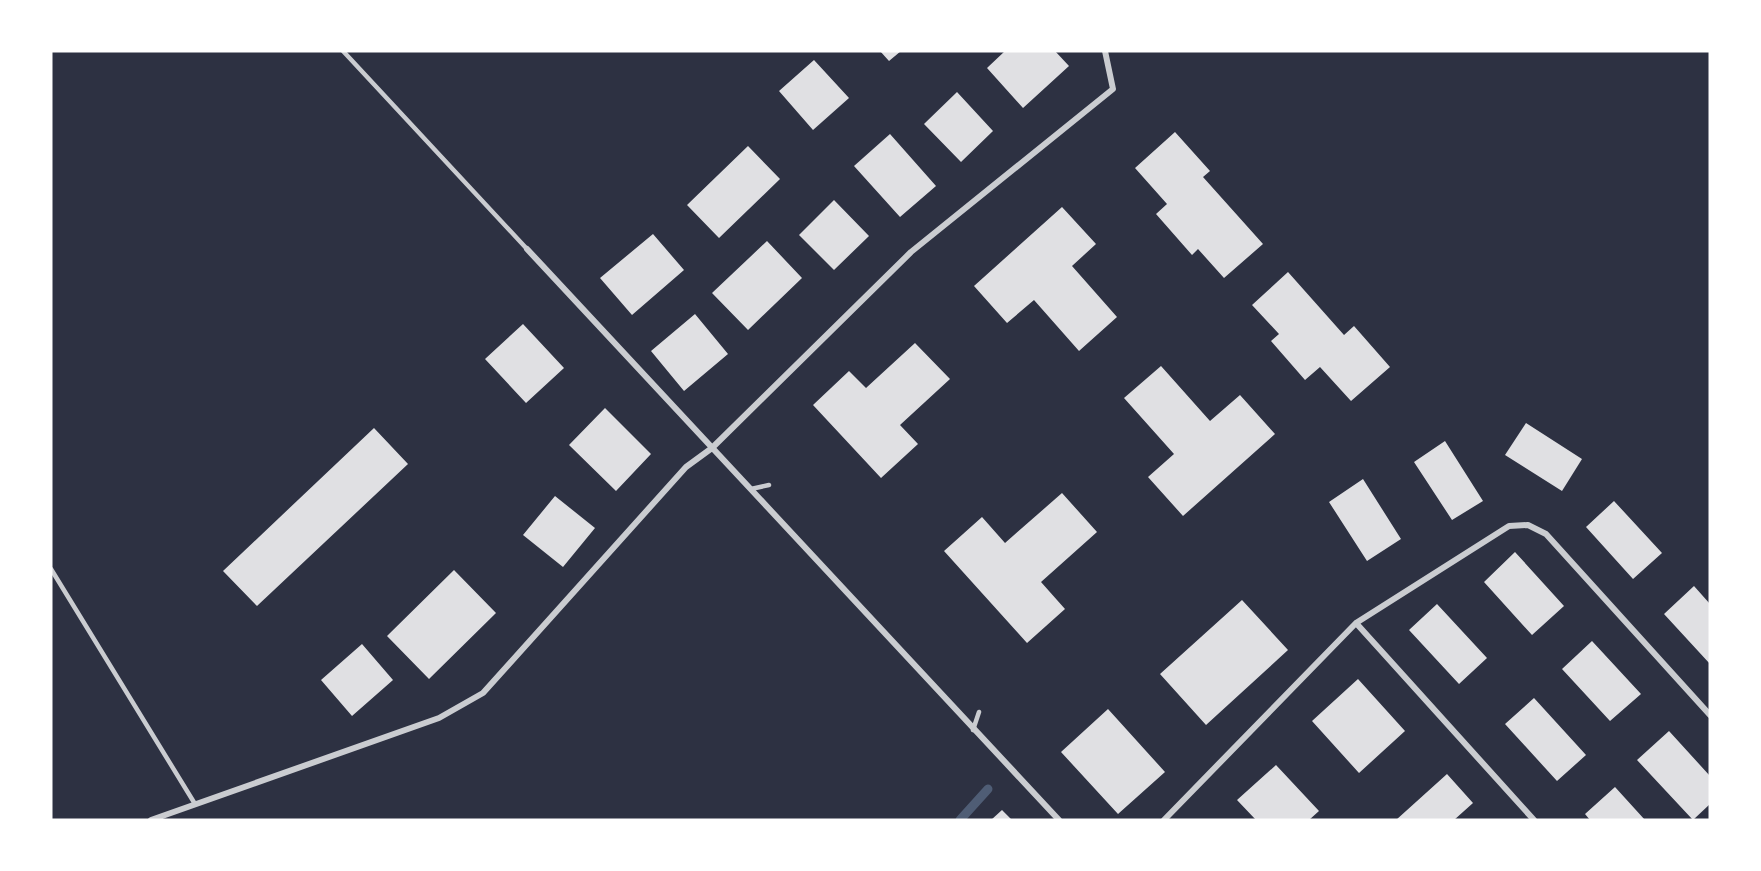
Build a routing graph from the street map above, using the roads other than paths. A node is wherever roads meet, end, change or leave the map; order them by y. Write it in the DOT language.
graph roads {
  1 [pos="343,51"];
  2 [pos="1106,51"];
  3 [pos="527,249"];
  4 [pos="712,448"];
  5 [pos="769,485"];
  6 [pos="751,489"];
  7 [pos="51,569"];
  8 [pos="1356,623"];
  9 [pos="979,712"];
  10 [pos="1710,715"];
  11 [pos="973,730"];
  12 [pos="195,804"];
  13 [pos="1532,819"];
  14 [pos="151,820"];
  15 [pos="1059,820"];
  16 [pos="1164,820"];
  1 -- 3 [label="lane"];
  2 -- 4 [label="street"];
  3 -- 4 [label="street"];
  4 -- 6 [label="street"];
  4 -- 12 [label="street"];
  5 -- 6 [label="lane"];
  6 -- 11 [label="street"];
  7 -- 12 [label="lane"];
  8 -- 10 [label="street"];
  8 -- 13 [label="street"];
  8 -- 16 [label="street"];
  9 -- 11 [label="lane"];
  11 -- 15 [label="street"];
  12 -- 14 [label="street"];
}
